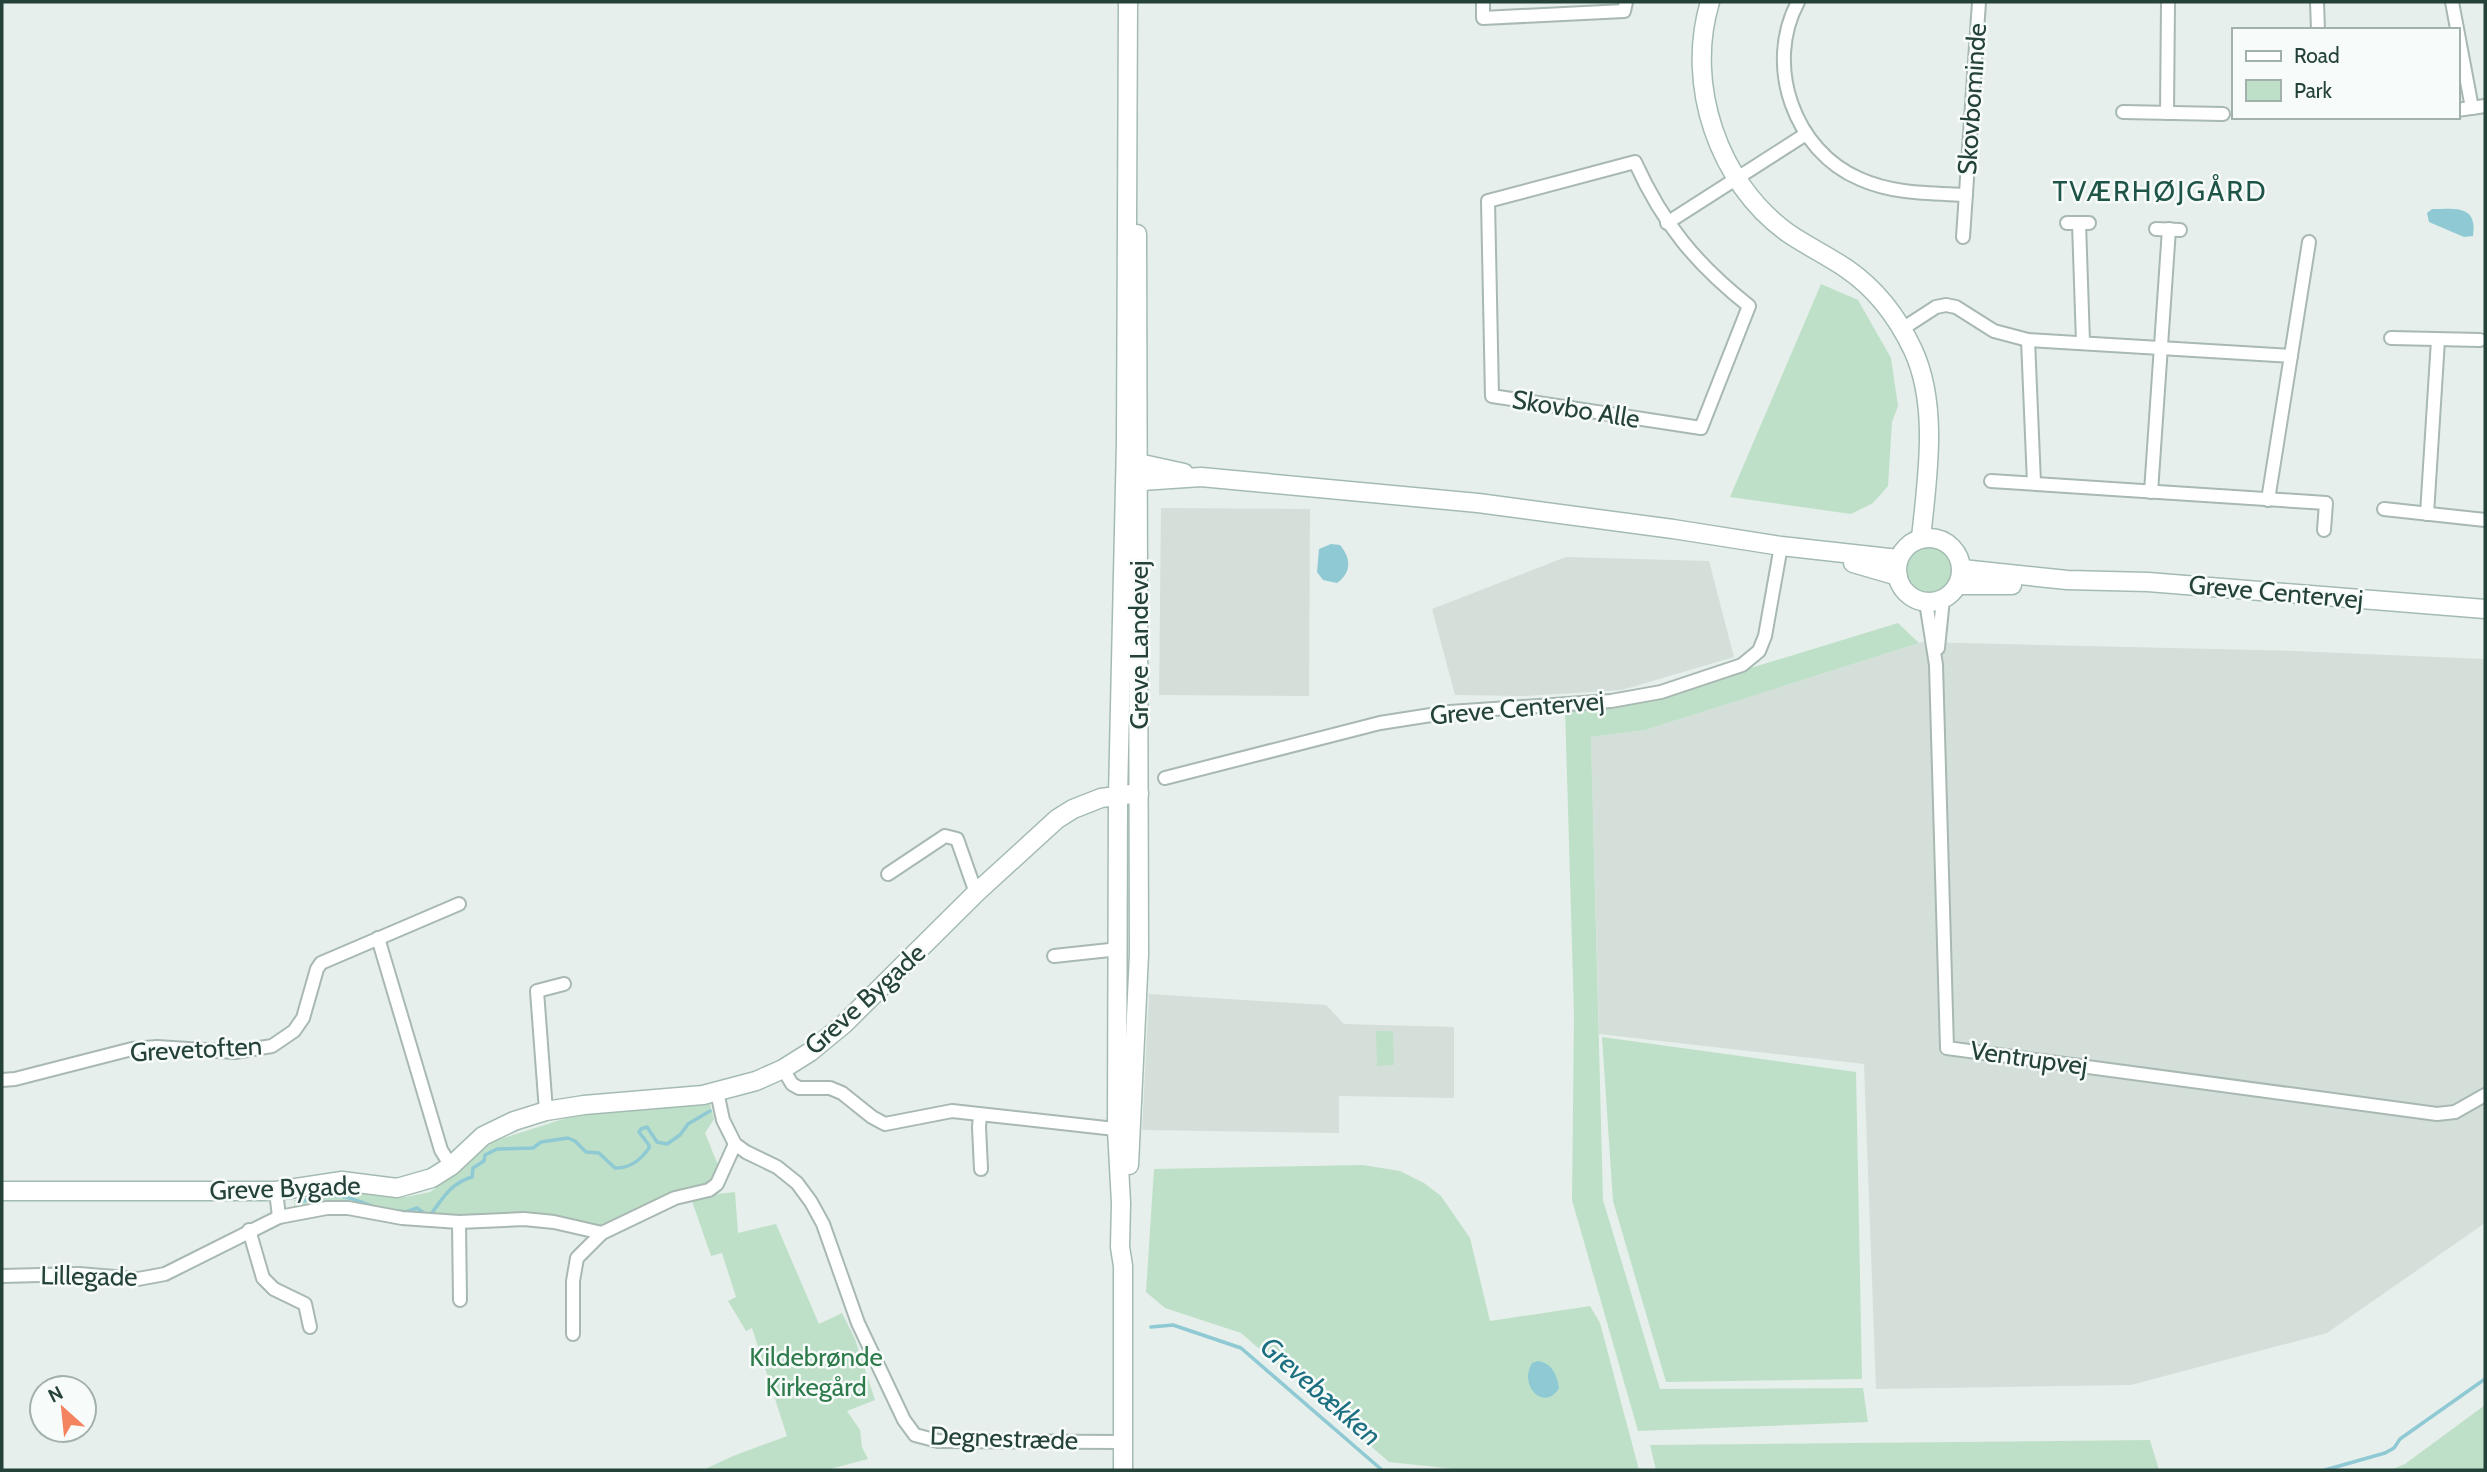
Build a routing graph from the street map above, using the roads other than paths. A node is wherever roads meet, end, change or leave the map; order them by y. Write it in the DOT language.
graph roads {
  1 [pos="1128,2"];
  2 [pos="1483,2"];
  3 [pos="1626,2"];
  4 [pos="1710,2"];
  5 [pos="1979,2"];
  6 [pos="2168,2"];
  7 [pos="2317,2"];
  8 [pos="2452,2"];
  9 [pos="1794,3"];
  10 [pos="2318,28"];
  11 [pos="2457,28"];
  12 [pos="2459,39"];
  13 [pos="2485,106"];
  14 [pos="2472,108"];
  15 [pos="2459,110"];
  16 [pos="2123,113"];
  17 [pos="2167,113"];
  18 [pos="2223,114"];
  19 [pos="1806,134"];
  20 [pos="1737,178"];
  21 [pos="1966,195"];
  22 [pos="1667,223"];
  23 [pos="2079,223"];
  24 [pos="2168,229"];
  25 [pos="1963,237"];
  26 [pos="2309,242"];
  27 [pos="1902,329"];
  28 [pos="2391,338"];
  29 [pos="2028,340"];
  30 [pos="2438,340"];
  31 [pos="2480,340"];
  32 [pos="2083,342"];
  33 [pos="2161,348"];
  34 [pos="2291,356"];
  35 [pos="1132,471"];
  36 [pos="1991,481"];
  37 [pos="2034,483"];
  38 [pos="2151,492"];
  39 [pos="2268,500"];
  40 [pos="2384,509"];
  41 [pos="2427,514"];
  42 [pos="2485,520"];
  43 [pos="2324,530"];
  44 [pos="1929,538"];
  45 [pos="1781,546"];
  46 [pos="1898,568"];
  47 [pos="1960,577"];
  48 [pos="1935,600"];
  49 [pos="2485,609"];
  50 [pos="1165,778"];
  51 [pos="1139,793"];
  52 [pos="1118,796"];
  53 [pos="888,874"];
  54 [pos="976,893"];
  55 [pos="459,904"];
  56 [pos="378,938"];
  57 [pos="1119,949"];
  58 [pos="1054,956"];
  59 [pos="564,984"];
  60 [pos="783,1069"];
  61 [pos="2,1080"];
  62 [pos="717,1092"];
  63 [pos="2485,1095"];
  64 [pos="545,1111"];
  65 [pos="980,1116"];
  66 [pos="1124,1130"];
  67 [pos="735,1144"];
  68 [pos="450,1166"];
  69 [pos="981,1169"];
  70 [pos="2,1191"];
  71 [pos="276,1191"];
  72 [pos="279,1217"];
  73 [pos="459,1222"];
  74 [pos="250,1230"];
  75 [pos="602,1233"];
  76 [pos="2,1276"];
  77 [pos="460,1300"];
  78 [pos="310,1326"];
  79 [pos="573,1334"];
  80 [pos="1123,1442"];
  81 [pos="1123,1470"];
  1 -- 35 [label="street, Greve Landevej"];
  2 -- 3 [label="street"];
  4 -- 20 [label="street"];
  5 -- 21 [label="street, Skovbominde"];
  6 -- 17 [label="street"];
  7 -- 10 [label="street"];
  8 -- 11 [label="street"];
  9 -- 19 [label="street, Skovbominde"];
  12 -- 14 [label="street"];
  13 -- 14 [label="street"];
  14 -- 15 [label="street"];
  16 -- 17 [label="street"];
  17 -- 18 [label="street"];
  19 -- 20 [label="street"];
  19 -- 21 [label="street, Skovbominde"];
  20 -- 22 [label="street"];
  20 -- 27 [label="street"];
  21 -- 25 [label="street, Skovbominde"];
  22 -- 22 [label="street, Skovbo Alle"];
  23 -- 32 [label="street"];
  24 -- 33 [label="street"];
  26 -- 34 [label="street"];
  27 -- 29 [label="street"];
  27 -- 44 [label="street"];
  28 -- 30 [label="street"];
  29 -- 32 [label="street"];
  29 -- 37 [label="street"];
  30 -- 31 [label="street"];
  30 -- 41 [label="street"];
  32 -- 33 [label="street"];
  33 -- 34 [label="street"];
  33 -- 38 [label="street"];
  34 -- 39 [label="street"];
  35 -- 45 [label="street"];
  35 -- 51 [label="street, Greve Landevej"];
  35 -- 52 [label="street, Greve Landevej"];
  36 -- 37 [label="street"];
  37 -- 38 [label="street"];
  38 -- 39 [label="street"];
  39 -- 43 [label="street"];
  40 -- 41 [label="street"];
  41 -- 42 [label="street"];
  44 -- 46 [label="street"];
  44 -- 47 [label="street"];
  45 -- 46 [label="street"];
  45 -- 50 [label="street, Greve Centervej"];
  46 -- 48 [label="street"];
  47 -- 48 [label="street"];
  47 -- 49 [label="street, Greve Centervej"];
  48 -- 63 [label="street, Ventrupvej"];
  51 -- 52 [label="street, Greve Bygade"];
  51 -- 66 [label="street, Greve Landevej"];
  52 -- 54 [label="street, Greve Bygade"];
  52 -- 57 [label="street, Greve Landevej"];
  53 -- 54 [label="street"];
  54 -- 60 [label="street, Greve Bygade"];
  55 -- 56 [label="street, Grevetoften"];
  56 -- 61 [label="street, Grevetoften"];
  56 -- 68 [label="street"];
  57 -- 58 [label="street"];
  57 -- 66 [label="street, Greve Landevej"];
  59 -- 64 [label="street"];
  60 -- 62 [label="street, Greve Bygade"];
  60 -- 65 [label="street"];
  62 -- 64 [label="street, Greve Bygade"];
  62 -- 67 [label="street"];
  64 -- 68 [label="street, Greve Bygade"];
  65 -- 66 [label="street"];
  65 -- 69 [label="street"];
  66 -- 80 [label="street, Greve Landevej"];
  67 -- 75 [label="street"];
  67 -- 80 [label="street, Degnestræde"];
  68 -- 71 [label="street, Greve Bygade"];
  70 -- 71 [label="street, Greve Bygade"];
  71 -- 72 [label="street"];
  72 -- 73 [label="street, Lillegade"];
  72 -- 74 [label="street, Lillegade"];
  73 -- 75 [label="street, Lillegade"];
  73 -- 77 [label="street"];
  74 -- 76 [label="street, Lillegade"];
  74 -- 78 [label="street"];
  75 -- 79 [label="street"];
  80 -- 81 [label="street, Greve Landevej"];
}
